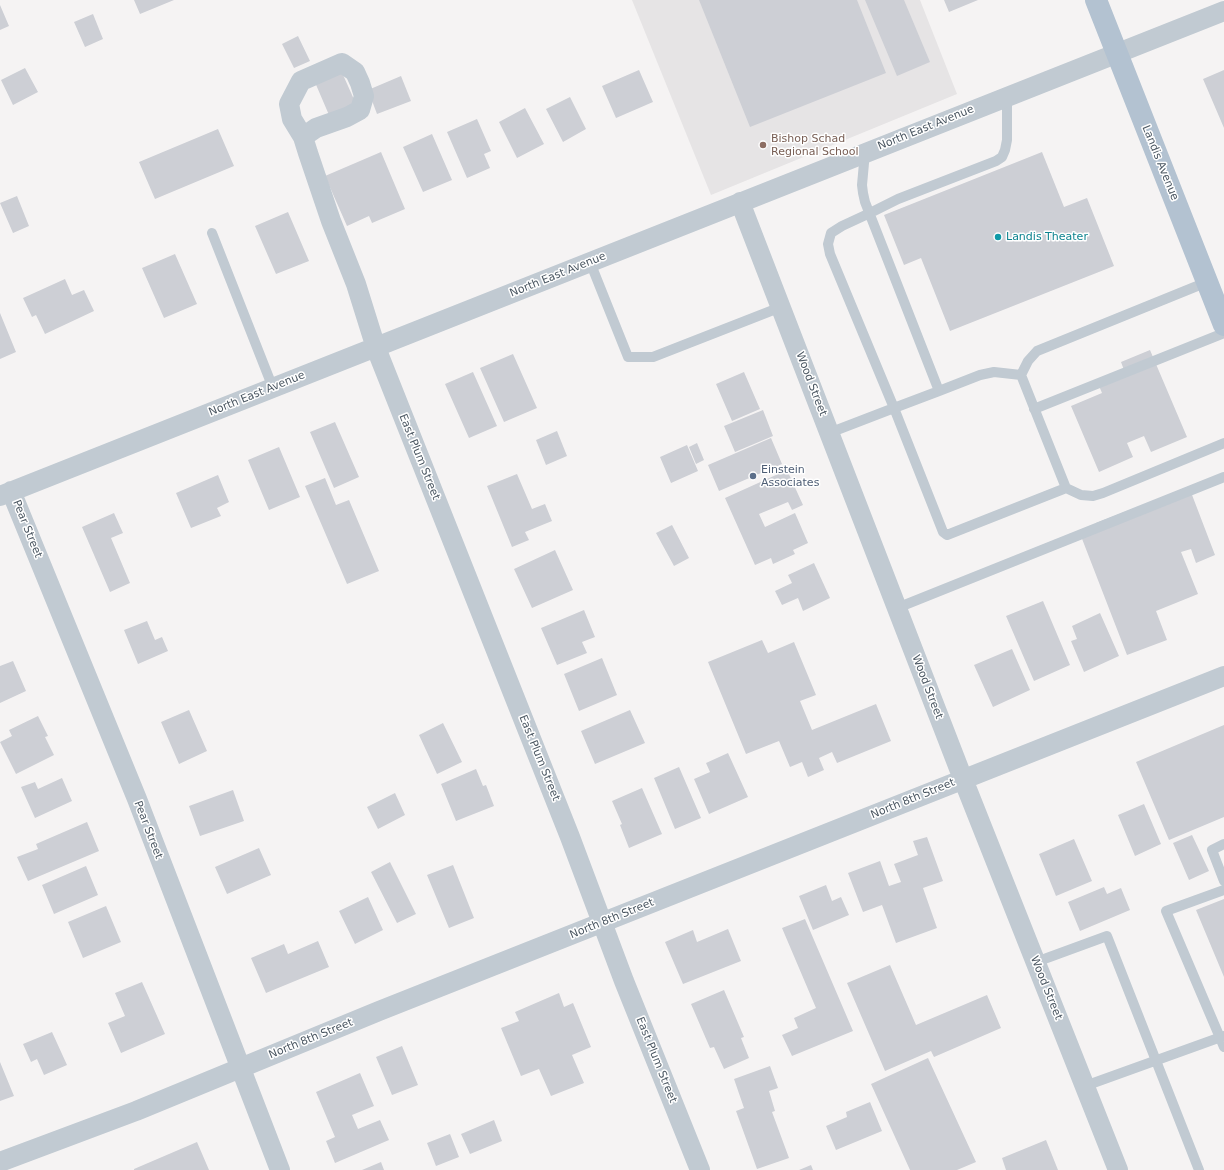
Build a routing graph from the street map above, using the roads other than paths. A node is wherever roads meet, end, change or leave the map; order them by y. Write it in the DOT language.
graph roads {
  1 [pos="1096,0"];
  2 [pos="1224,11"];
  3 [pos="1116,52"];
  4 [pos="1007,96"];
  5 [pos="304,137"];
  6 [pos="865,152"];
  7 [pos="740,202"];
  8 [pos="870,213"];
  9 [pos="212,232"];
  10 [pos="590,262"];
  11 [pos="1207,282"];
  12 [pos="781,307"];
  13 [pos="1224,325"];
  14 [pos="1224,333"];
  15 [pos="376,348"];
  16 [pos="1020,375"];
  17 [pos="273,388"];
  18 [pos="939,390"];
  19 [pos="894,408"];
  20 [pos="1034,409"];
  21 [pos="829,433"];
  22 [pos="1224,443"];
  23 [pos="1224,477"];
  24 [pos="1066,488"];
  25 [pos="6,494"];
  26 [pos="897,608"];
  27 [pos="1224,676"];
  28 [pos="963,779"];
  29 [pos="1224,844"];
  30 [pos="1224,881"];
  31 [pos="1224,890"];
  32 [pos="602,923"];
  33 [pos="1036,962"];
  34 [pos="1222,1037"];
  35 [pos="1224,1047"];
  36 [pos="1156,1061"];
  37 [pos="241,1068"];
  38 [pos="1085,1086"];
  39 [pos="0,1162"];
  40 [pos="280,1170"];
  41 [pos="700,1170"];
  42 [pos="1118,1170"];
  43 [pos="1199,1170"];
  1 -- 3 [label="main road, Landis Avenue"];
  2 -- 3 [label="street, North East Avenue"];
  3 -- 4 [label="street, North East Avenue"];
  3 -- 11 [label="main road, Landis Avenue"];
  4 -- 6 [label="street, North East Avenue"];
  4 -- 8 [label="lane"];
  5 -- 15 [label="street, East Plum Street"];
  6 -- 7 [label="street, North East Avenue"];
  6 -- 8 [label="lane"];
  7 -- 10 [label="street, North East Avenue"];
  7 -- 12 [label="street, Wood Street"];
  8 -- 18 [label="lane"];
  8 -- 19 [label="lane"];
  9 -- 17 [label="lane"];
  10 -- 12 [label="lane"];
  10 -- 15 [label="street, North East Avenue"];
  11 -- 13 [label="main road, Landis Avenue"];
  11 -- 16 [label="lane"];
  12 -- 21 [label="street, Wood Street"];
  14 -- 20 [label="lane"];
  15 -- 17 [label="street, North East Avenue"];
  15 -- 32 [label="street, East Plum Street"];
  16 -- 18 [label="lane"];
  16 -- 20 [label="lane"];
  17 -- 25 [label="street, North East Avenue"];
  18 -- 19 [label="lane"];
  19 -- 21 [label="lane"];
  19 -- 24 [label="lane"];
  20 -- 24 [label="lane"];
  21 -- 26 [label="street, Wood Street"];
  22 -- 24 [label="lane"];
  23 -- 26 [label="lane"];
  25 -- 37 [label="street, Pear Street"];
  26 -- 28 [label="street, Wood Street"];
  27 -- 28 [label="street, North 8th Street"];
  28 -- 32 [label="street, North 8th Street"];
  28 -- 33 [label="street, Wood Street"];
  29 -- 30 [label="lane"];
  31 -- 34 [label="lane"];
  32 -- 37 [label="street, North 8th Street"];
  32 -- 41 [label="street, East Plum Street"];
  33 -- 36 [label="lane"];
  33 -- 38 [label="street, Wood Street"];
  34 -- 35 [label="lane"];
  34 -- 36 [label="lane"];
  36 -- 38 [label="lane"];
  36 -- 43 [label="lane"];
  37 -- 39 [label="street, North 8th Street"];
  37 -- 40 [label="street, Pear Street"];
  38 -- 42 [label="street, Wood Street"];
}
